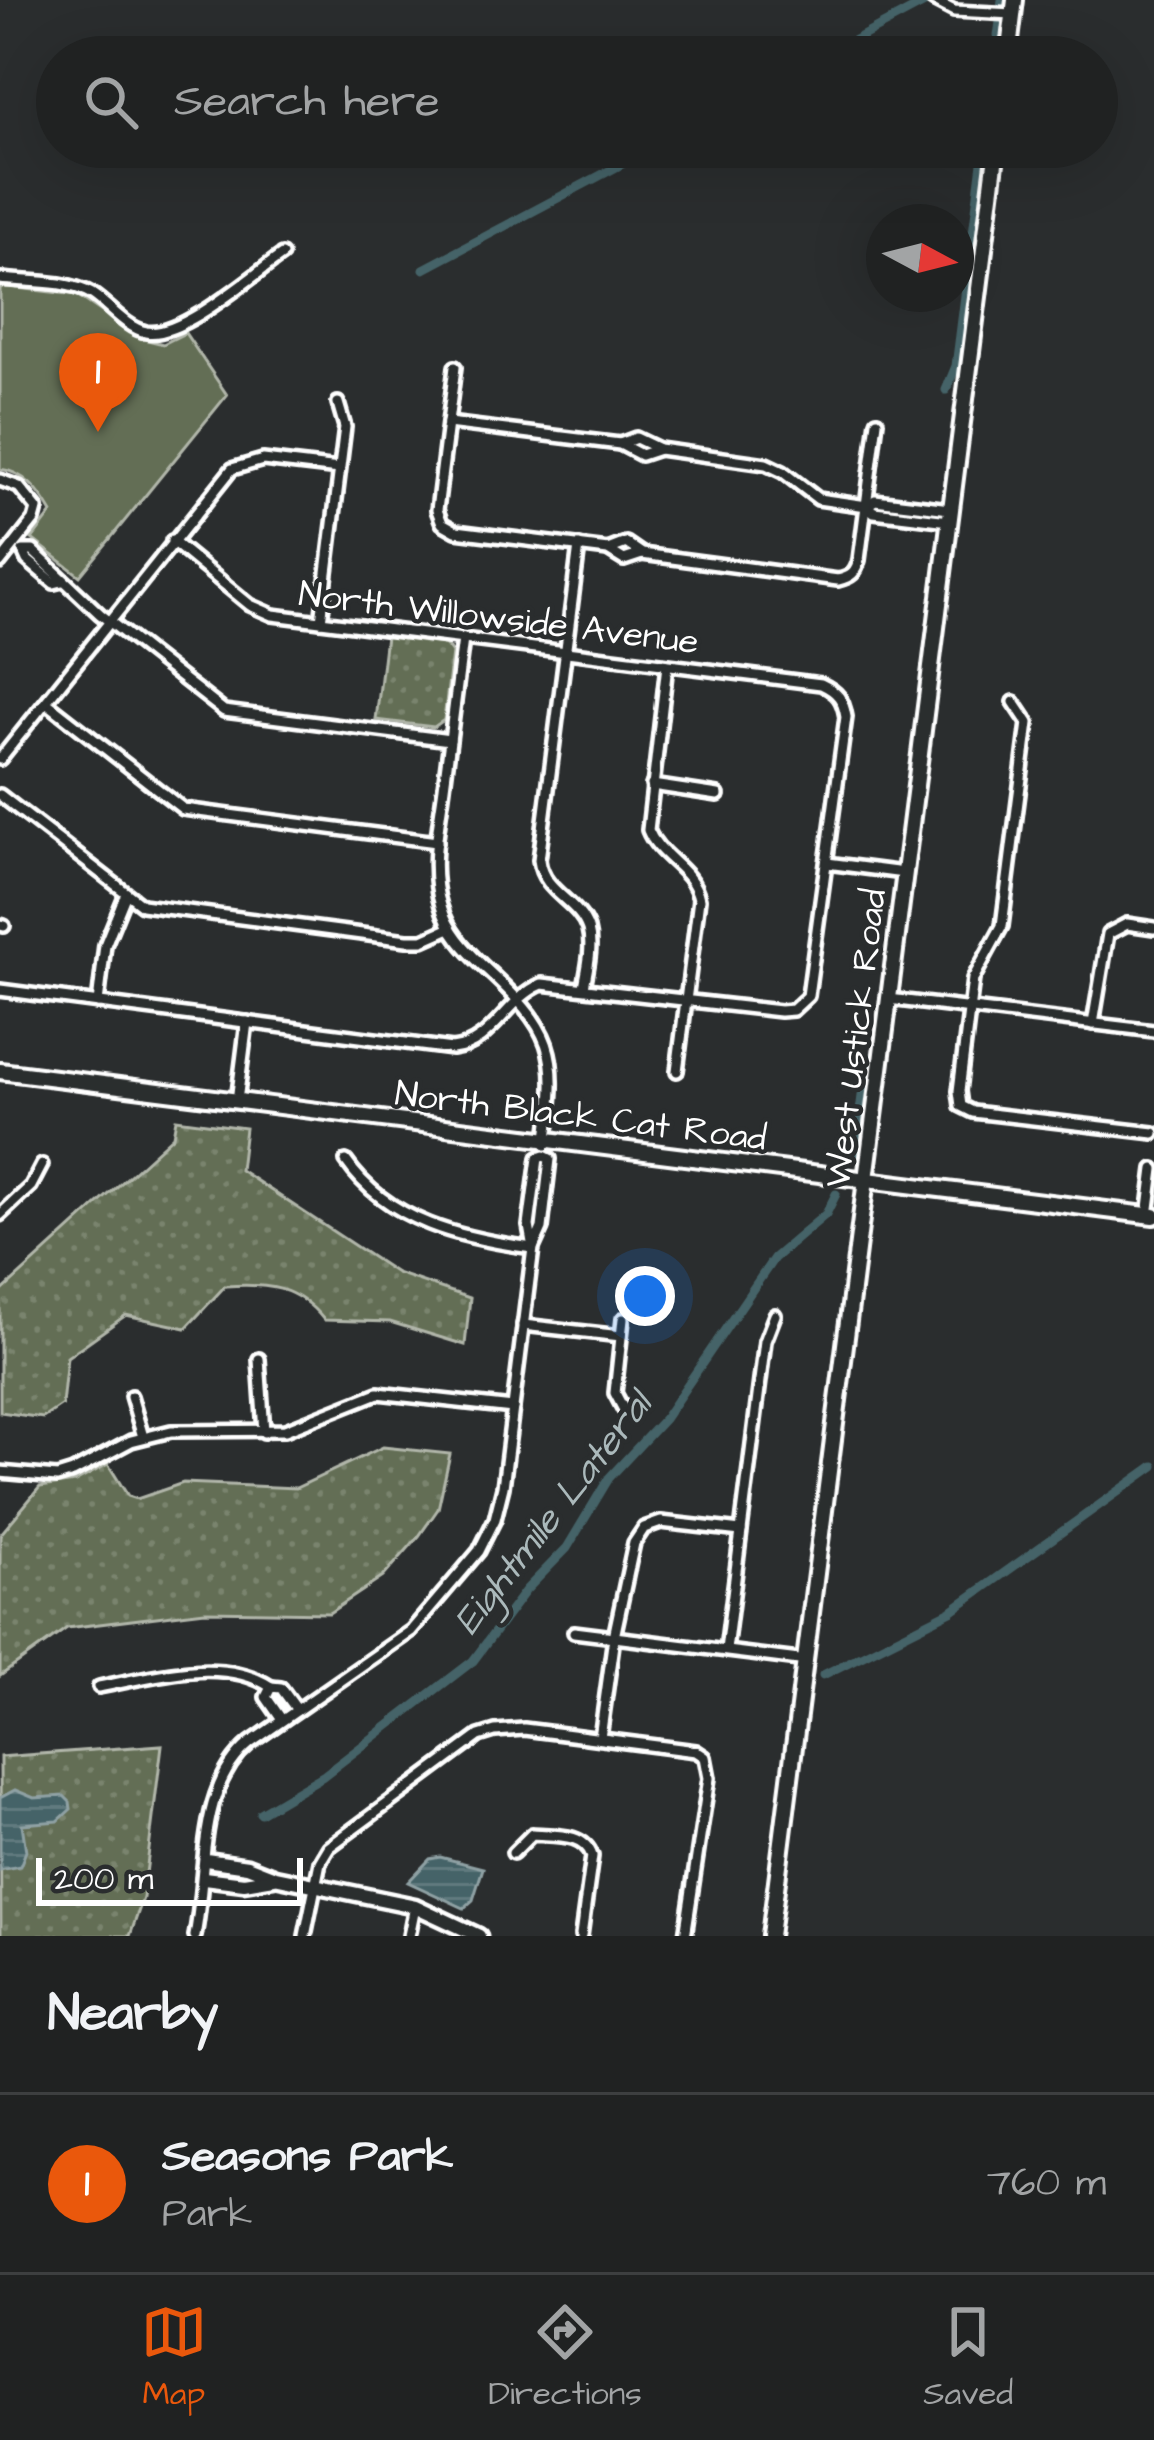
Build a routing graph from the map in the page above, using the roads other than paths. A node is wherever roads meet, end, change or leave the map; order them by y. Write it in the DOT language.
graph roads {
  1 [pos="933,0"];
  2 [pos="1014,7"];
  3 [pos="994,168"];
  4 [pos="282,255"];
  5 [pos="0,279"];
  6 [pos="455,367"];
  7 [pos="338,403"];
  8 [pos="877,421"];
  9 [pos="448,423"];
  10 [pos="339,470"];
  11 [pos="0,479"];
  12 [pos="867,506"];
  13 [pos="950,515"];
  14 [pos="172,542"];
  15 [pos="579,546"];
  16 [pos="19,548"];
  17 [pos="0,563"];
  18 [pos="109,621"];
  19 [pos="321,621"];
  20 [pos="463,639"];
  21 [pos="566,652"];
  22 [pos="667,665"];
  23 [pos="46,702"];
  24 [pos="1014,702"];
  25 [pos="450,740"];
  26 [pos="0,759"];
  27 [pos="652,785"];
  28 [pos="0,795"];
  29 [pos="718,795"];
  30 [pos="437,842"];
  31 [pos="827,863"];
  32 [pos="904,873"];
  33 [pos="125,896"];
  34 [pos="450,928"];
  35 [pos="1154,928"];
  36 [pos="584,987"];
  37 [pos="0,990"];
  38 [pos="519,999"];
  39 [pos="889,999"];
  40 [pos="686,1000"];
  41 [pos="98,1003"];
  42 [pos="969,1009"];
  43 [pos="247,1022"];
  44 [pos="1093,1024"];
  45 [pos="1154,1031"];
  46 [pos="0,1070"];
  47 [pos="677,1071"];
  48 [pos="237,1101"];
  49 [pos="1154,1133"];
  50 [pos="545,1148"];
  51 [pos="346,1161"];
  52 [pos="42,1166"];
  53 [pos="1154,1169"];
  54 [pos="867,1182"];
  55 [pos="0,1215"];
  56 [pos="1151,1216"];
  57 [pos="533,1248"];
  58 [pos="775,1315"];
  59 [pos="623,1319"];
  60 [pos="524,1325"];
  61 [pos="621,1336"];
  62 [pos="259,1359"];
  63 [pos="131,1396"];
  64 [pos="513,1408"];
  65 [pos="624,1410"];
  66 [pos="265,1432"];
  67 [pos="143,1437"];
  68 [pos="0,1472"];
  69 [pos="741,1531"];
  70 [pos="574,1632"];
  71 [pos="614,1637"];
  72 [pos="725,1650"];
  73 [pos="807,1661"];
  74 [pos="99,1687"];
  75 [pos="271,1687"];
  76 [pos="296,1710"];
  77 [pos="282,1720"];
  78 [pos="600,1738"];
  79 [pos="512,1853"];
  80 [pos="206,1860"];
  81 [pos="275,1877"];
  82 [pos="204,1878"];
  83 [pos="316,1885"];
  84 [pos="415,1906"];
  85 [pos="194,1936"];
  86 [pos="305,1936"];
  87 [pos="409,1936"];
  88 [pos="479,1936"];
  89 [pos="581,1936"];
  90 [pos="685,1936"];
  91 [pos="770,1936"];
  1 -- 2 [label="street"];
  3 -- 13 [label="main road, West Ustick Road"];
  4 -- 5 [label="street"];
  6 -- 9 [label="street"];
  7 -- 10 [label="street"];
  8 -- 12 [label="street"];
  9 -- 12 [label="street"];
  9 -- 15 [label="street"];
  10 -- 14 [label="street"];
  10 -- 19 [label="street"];
  11 -- 16 [label="street"];
  12 -- 13 [label="street"];
  12 -- 15 [label="street"];
  13 -- 32 [label="main road, West Ustick Road"];
  14 -- 18 [label="street"];
  14 -- 19 [label="street, North Willowside Avenue"];
  15 -- 21 [label="street"];
  16 -- 17 [label="street"];
  16 -- 18 [label="street"];
  18 -- 23 [label="street"];
  18 -- 25 [label="street"];
  19 -- 20 [label="street, North Willowside Avenue"];
  20 -- 21 [label="street, North Willowside Avenue"];
  20 -- 25 [label="street"];
  21 -- 22 [label="street, North Willowside Avenue"];
  21 -- 36 [label="street"];
  22 -- 27 [label="street"];
  22 -- 31 [label="street, North Willowside Avenue"];
  23 -- 26 [label="street"];
  23 -- 30 [label="street"];
  24 -- 42 [label="street"];
  25 -- 30 [label="street"];
  27 -- 29 [label="street"];
  27 -- 40 [label="street"];
  28 -- 33 [label="street"];
  30 -- 34 [label="street"];
  31 -- 32 [label="street"];
  31 -- 40 [label="street"];
  32 -- 39 [label="main road, West Ustick Road"];
  33 -- 34 [label="street"];
  33 -- 41 [label="street"];
  34 -- 38 [label="street"];
  35 -- 44 [label="street"];
  36 -- 38 [label="street"];
  36 -- 40 [label="street"];
  37 -- 41 [label="street"];
  38 -- 43 [label="street"];
  38 -- 50 [label="street"];
  39 -- 42 [label="street"];
  39 -- 54 [label="main road, West Ustick Road"];
  40 -- 47 [label="street"];
  41 -- 43 [label="street"];
  42 -- 44 [label="street"];
  42 -- 49 [label="street"];
  43 -- 48 [label="street"];
  44 -- 45 [label="street"];
  46 -- 48 [label="main road, North Black Cat Road"];
  48 -- 50 [label="main road, North Black Cat Road"];
  50 -- 54 [label="main road, North Black Cat Road"];
  50 -- 57 [label="street"];
  51 -- 57 [label="street"];
  52 -- 55 [label="street"];
  53 -- 56 [label="street"];
  54 -- 56 [label="main road, North Black Cat Road"];
  54 -- 73 [label="main road, West Ustick Road"];
  57 -- 60 [label="street"];
  58 -- 69 [label="street"];
  59 -- 61 [label="street"];
  60 -- 61 [label="street"];
  60 -- 64 [label="street"];
  61 -- 65 [label="street"];
  62 -- 66 [label="street"];
  63 -- 67 [label="street"];
  64 -- 66 [label="street"];
  64 -- 76 [label="street"];
  66 -- 67 [label="street"];
  67 -- 68 [label="street"];
  69 -- 71 [label="street"];
  69 -- 72 [label="street"];
  70 -- 71 [label="street"];
  71 -- 72 [label="street"];
  71 -- 78 [label="street"];
  72 -- 73 [label="street"];
  73 -- 91 [label="main road, West Ustick Road"];
  74 -- 75 [label="street"];
  75 -- 76 [label="street"];
  75 -- 77 [label="street"];
  76 -- 77 [label="street"];
  77 -- 80 [label="street"];
  78 -- 83 [label="street"];
  78 -- 90 [label="street"];
  79 -- 89 [label="street"];
  80 -- 81 [label="street"];
  80 -- 82 [label="street"];
  81 -- 82 [label="street"];
  81 -- 83 [label="street"];
  82 -- 85 [label="street"];
  83 -- 84 [label="street"];
  83 -- 86 [label="street"];
  84 -- 87 [label="street"];
  84 -- 88 [label="street"];
}
